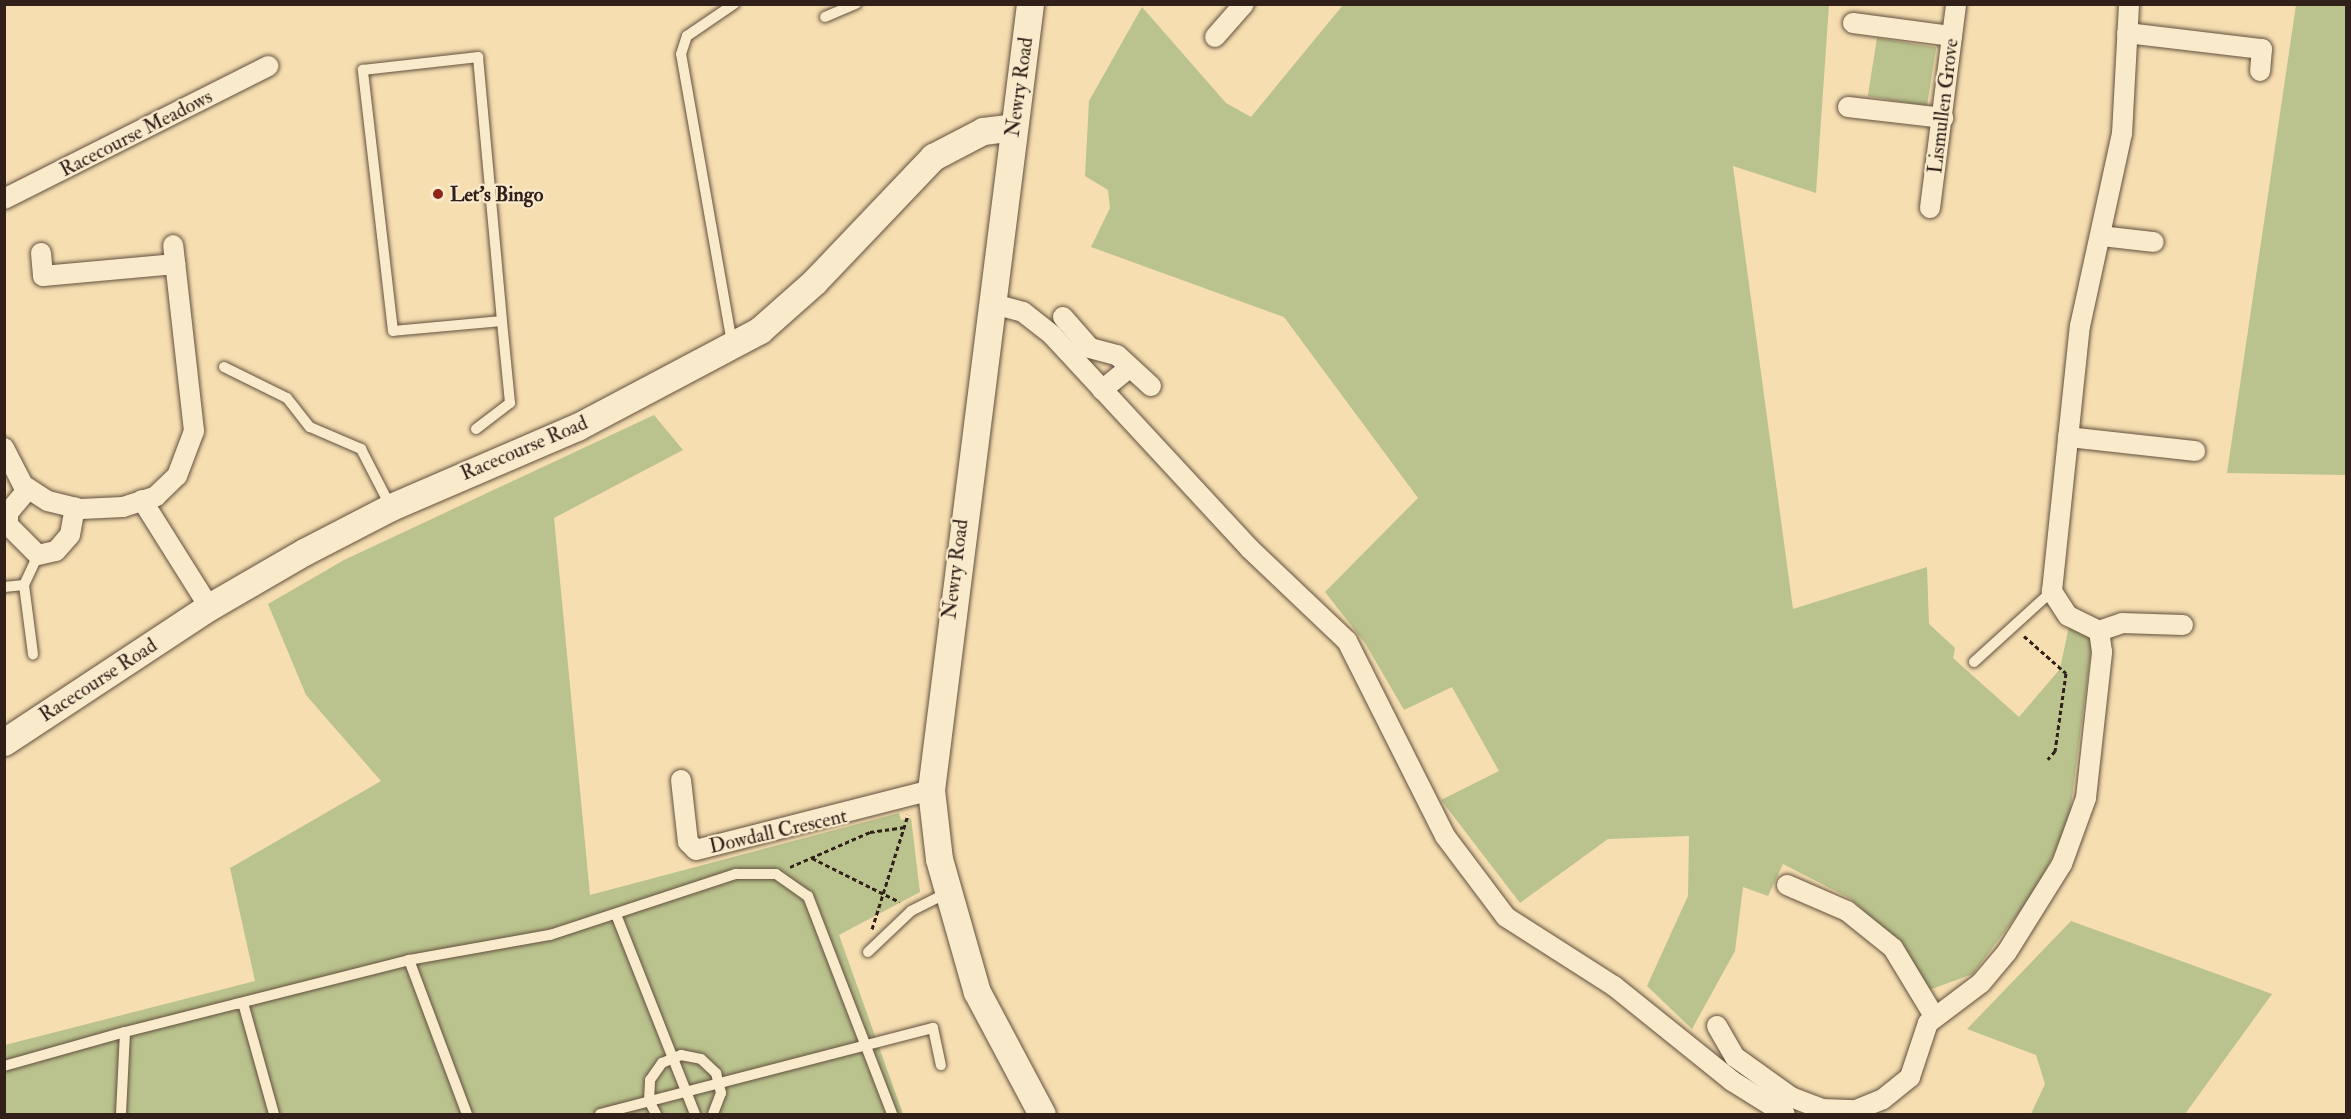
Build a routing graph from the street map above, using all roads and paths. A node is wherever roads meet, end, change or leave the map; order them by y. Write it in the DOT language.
graph roads {
  1 [pos="734,4"];
  2 [pos="856,4"];
  3 [pos="1030,4"];
  4 [pos="1244,4"];
  5 [pos="1956,4"];
  6 [pos="2129,4"];
  7 [pos="825,17"];
  8 [pos="1853,23"];
  9 [pos="2127,33"];
  10 [pos="1952,36"];
  11 [pos="1215,37"];
  12 [pos="268,66"];
  13 [pos="2260,71"];
  14 [pos="1848,107"];
  15 [pos="1943,118"];
  16 [pos="1014,127"];
  17 [pos="4,200"];
  18 [pos="1930,208"];
  19 [pos="2101,236"];
  20 [pos="2154,242"];
  21 [pos="41,253"];
  22 [pos="990,303"];
  23 [pos="1063,317"];
  24 [pos="502,321"];
  25 [pos="732,347"];
  26 [pos="1130,366"];
  27 [pos="224,367"];
  28 [pos="1151,386"];
  29 [pos="1102,390"];
  30 [pos="476,429"];
  31 [pos="2068,437"];
  32 [pos="4,448"];
  33 [pos="2195,451"];
  34 [pos="28,489"];
  35 [pos="142,500"];
  36 [pos="75,507"];
  37 [pos="391,507"];
  38 [pos="38,555"];
  39 [pos="24,585"];
  40 [pos="4,587"];
  41 [pos="2052,591"];
  42 [pos="210,607"];
  43 [pos="2012,625"];
  44 [pos="2183,625"];
  45 [pos="2099,631"];
  46 [pos="33,654"];
  47 [pos="1974,662"];
  48 [pos="4,742"];
  49 [pos="2048,759"];
  50 [pos="681,780"];
  51 [pos="919,794"];
  52 [pos="906,826"];
  53 [pos="811,858"];
  54 [pos="776,874"];
  55 [pos="1787,885"];
  56 [pos="880,892"];
  57 [pos="947,893"];
  58 [pos="910,911"];
  59 [pos="617,916"];
  60 [pos="873,948"];
  61 [pos="409,960"];
  62 [pos="233,1005"];
  63 [pos="1934,1016"];
  64 [pos="1717,1026"];
  65 [pos="125,1032"];
  66 [pos="867,1046"];
  67 [pos="671,1058"];
  68 [pos="941,1065"];
  69 [pos="4,1066"];
  70 [pos="720,1082"];
  71 [pos="685,1091"];
  72 [pos="649,1101"];
  73 [pos="121,1114"];
  74 [pos="274,1114"];
  75 [pos="467,1114"];
  76 [pos="600,1114"];
  77 [pos="656,1114"];
  78 [pos="695,1114"];
  79 [pos="713,1114"];
  80 [pos="892,1114"];
  81 [pos="1042,1114"];
  82 [pos="1785,1114"];
  1 -- 25 [label="lane"];
  2 -- 7 [label="lane"];
  3 -- 16 [label="street, Newry Road"];
  4 -- 11 [label="street"];
  5 -- 10 [label="street, Lismullen Grove"];
  6 -- 9 [label="street"];
  8 -- 10 [label="street"];
  9 -- 13 [label="street"];
  9 -- 19 [label="street"];
  10 -- 15 [label="street, Lismullen Grove"];
  12 -- 17 [label="street, Racecourse Meadows"];
  14 -- 15 [label="street"];
  15 -- 18 [label="street, Lismullen Grove"];
  16 -- 22 [label="street, Newry Road"];
  16 -- 25 [label="street, Racecourse Road"];
  19 -- 20 [label="street"];
  19 -- 31 [label="street"];
  21 -- 35 [label="street"];
  22 -- 29 [label="street"];
  22 -- 51 [label="street, Newry Road"];
  23 -- 26 [label="street"];
  24 -- 24 [label="lane"];
  24 -- 30 [label="lane"];
  25 -- 37 [label="street, Racecourse Road"];
  26 -- 28 [label="street"];
  26 -- 29 [label="street"];
  27 -- 37 [label="lane"];
  29 -- 82 [label="street"];
  31 -- 33 [label="street"];
  31 -- 41 [label="street"];
  32 -- 34 [label="street"];
  34 -- 36 [label="street"];
  34 -- 38 [label="street"];
  35 -- 36 [label="street"];
  35 -- 42 [label="street"];
  36 -- 38 [label="street"];
  37 -- 42 [label="street, Racecourse Road"];
  38 -- 39 [label="lane"];
  39 -- 40 [label="lane"];
  39 -- 46 [label="lane"];
  41 -- 43 [label="lane"];
  41 -- 45 [label="street"];
  42 -- 48 [label="street, Racecourse Road"];
  43 -- 47 [label="lane"];
  43 -- 49 [label="path"];
  44 -- 45 [label="street"];
  45 -- 63 [label="street"];
  50 -- 51 [label="street, Dowdall Crescent"];
  51 -- 52 [label="path"];
  51 -- 57 [label="street, Newry Road"];
  52 -- 53 [label="path"];
  52 -- 56 [label="path"];
  53 -- 54 [label="path"];
  53 -- 56 [label="path"];
  54 -- 59 [label="lane"];
  54 -- 66 [label="lane"];
  55 -- 63 [label="street"];
  56 -- 58 [label="path"];
  56 -- 60 [label="path"];
  57 -- 58 [label="lane"];
  57 -- 81 [label="street, Newry Road"];
  58 -- 60 [label="lane"];
  59 -- 61 [label="lane"];
  59 -- 67 [label="lane"];
  61 -- 62 [label="lane"];
  61 -- 75 [label="lane"];
  62 -- 65 [label="lane"];
  62 -- 74 [label="lane"];
  63 -- 64 [label="street"];
  65 -- 69 [label="lane"];
  65 -- 73 [label="lane"];
  66 -- 68 [label="lane"];
  66 -- 70 [label="lane"];
  66 -- 80 [label="lane"];
  67 -- 70 [label="lane"];
  67 -- 71 [label="lane"];
  67 -- 72 [label="lane"];
  70 -- 71 [label="lane"];
  70 -- 79 [label="lane"];
  71 -- 72 [label="lane"];
  71 -- 78 [label="lane"];
  72 -- 76 [label="lane"];
  72 -- 77 [label="lane"];
}
